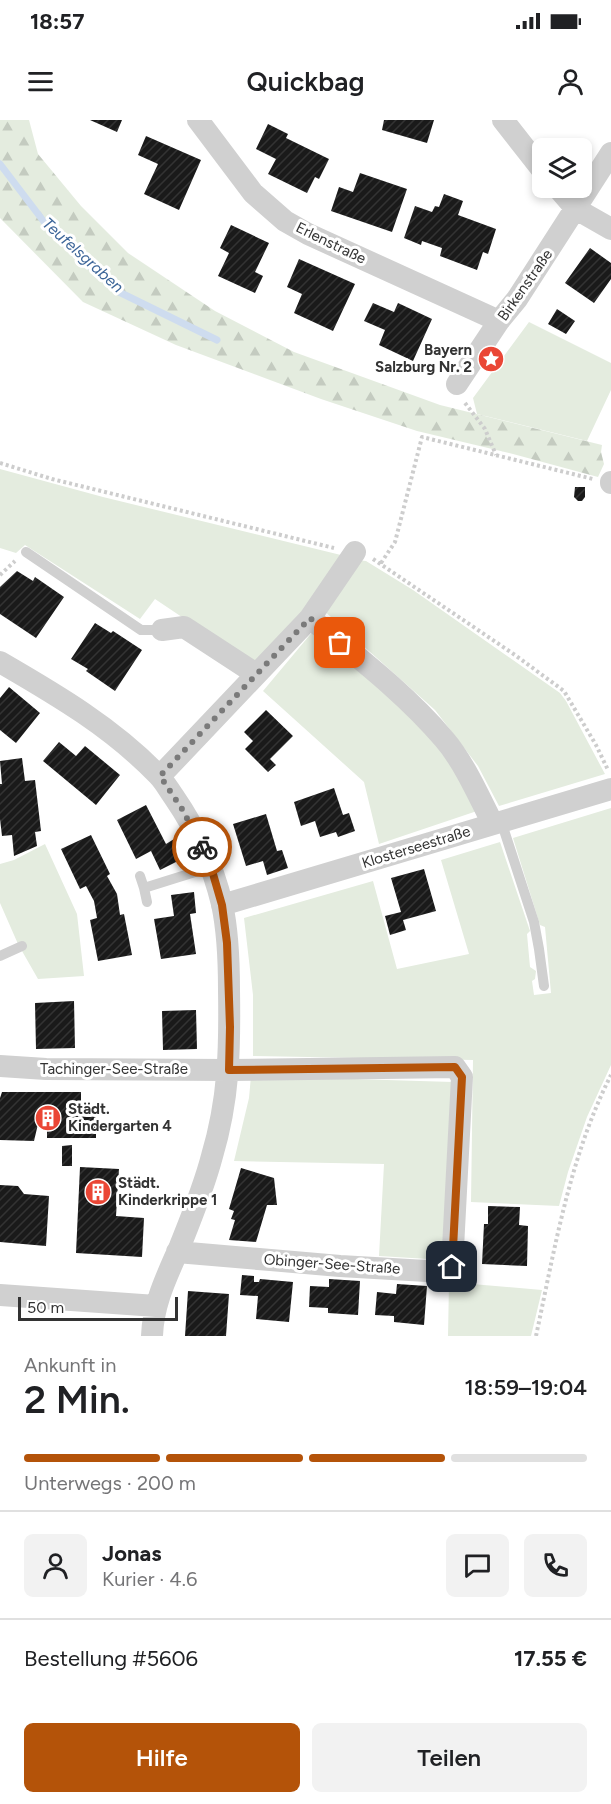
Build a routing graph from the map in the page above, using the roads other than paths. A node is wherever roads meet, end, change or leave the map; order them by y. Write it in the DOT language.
graph roads {
  1 [pos="198,120"];
  2 [pos="502,120"];
  3 [pos="611,153"];
  4 [pos="532,157"];
  5 [pos="567,198"];
  6 [pos="576,209"];
  7 [pos="611,230"];
  8 [pos="498,321"];
  9 [pos="457,384"];
  10 [pos="26,552"];
  11 [pos="355,552"];
  12 [pos="310,618"];
  13 [pos="162,630"];
  14 [pos="0,662"];
  15 [pos="256,674"];
  16 [pos="160,776"];
  17 [pos="611,789"];
  18 [pos="497,822"];
  19 [pos="211,867"];
  20 [pos="140,876"];
  21 [pos="144,888"];
  22 [pos="147,902"];
  23 [pos="222,905"];
  24 [pos="22,946"];
  25 [pos="0,956"];
  26 [pos="544,986"];
  27 [pos="0,1066"];
  28 [pos="229,1070"];
  29 [pos="177,1252"];
  30 [pos="0,1295"];
  31 [pos="156,1306"];
  32 [pos="152,1336"];
  1 -- 8 [label="street, Erlenstraße"];
  2 -- 4 [label="street"];
  3 -- 6 [label="street, Birkenstraße"];
  5 -- 6 [label="street"];
  6 -- 7 [label="street"];
  6 -- 8 [label="street, Birkenstraße"];
  8 -- 9 [label="street, Birkenstraße"];
  10 -- 13 [label="lane"];
  11 -- 12 [label="street"];
  12 -- 15 [label="street"];
  12 -- 18 [label="street"];
  13 -- 15 [label="street"];
  14 -- 16 [label="street"];
  15 -- 16 [label="street"];
  16 -- 19 [label="street"];
  17 -- 18 [label="street, Klosterseestraße"];
  18 -- 23 [label="street, Klosterseestraße"];
  18 -- 26 [label="lane"];
  19 -- 21 [label="lane"];
  19 -- 23 [label="street"];
  20 -- 21 [label="lane"];
  21 -- 22 [label="lane"];
  23 -- 28 [label="street"];
  24 -- 25 [label="lane"];
  27 -- 28 [label="street, Tachinger-See-Straße"];
  28 -- 29 [label="street"];
  28 -- 29 [label="street, Obinger-See-Straße"];
  29 -- 31 [label="street"];
  30 -- 31 [label="street"];
  31 -- 32 [label="street"];
}
